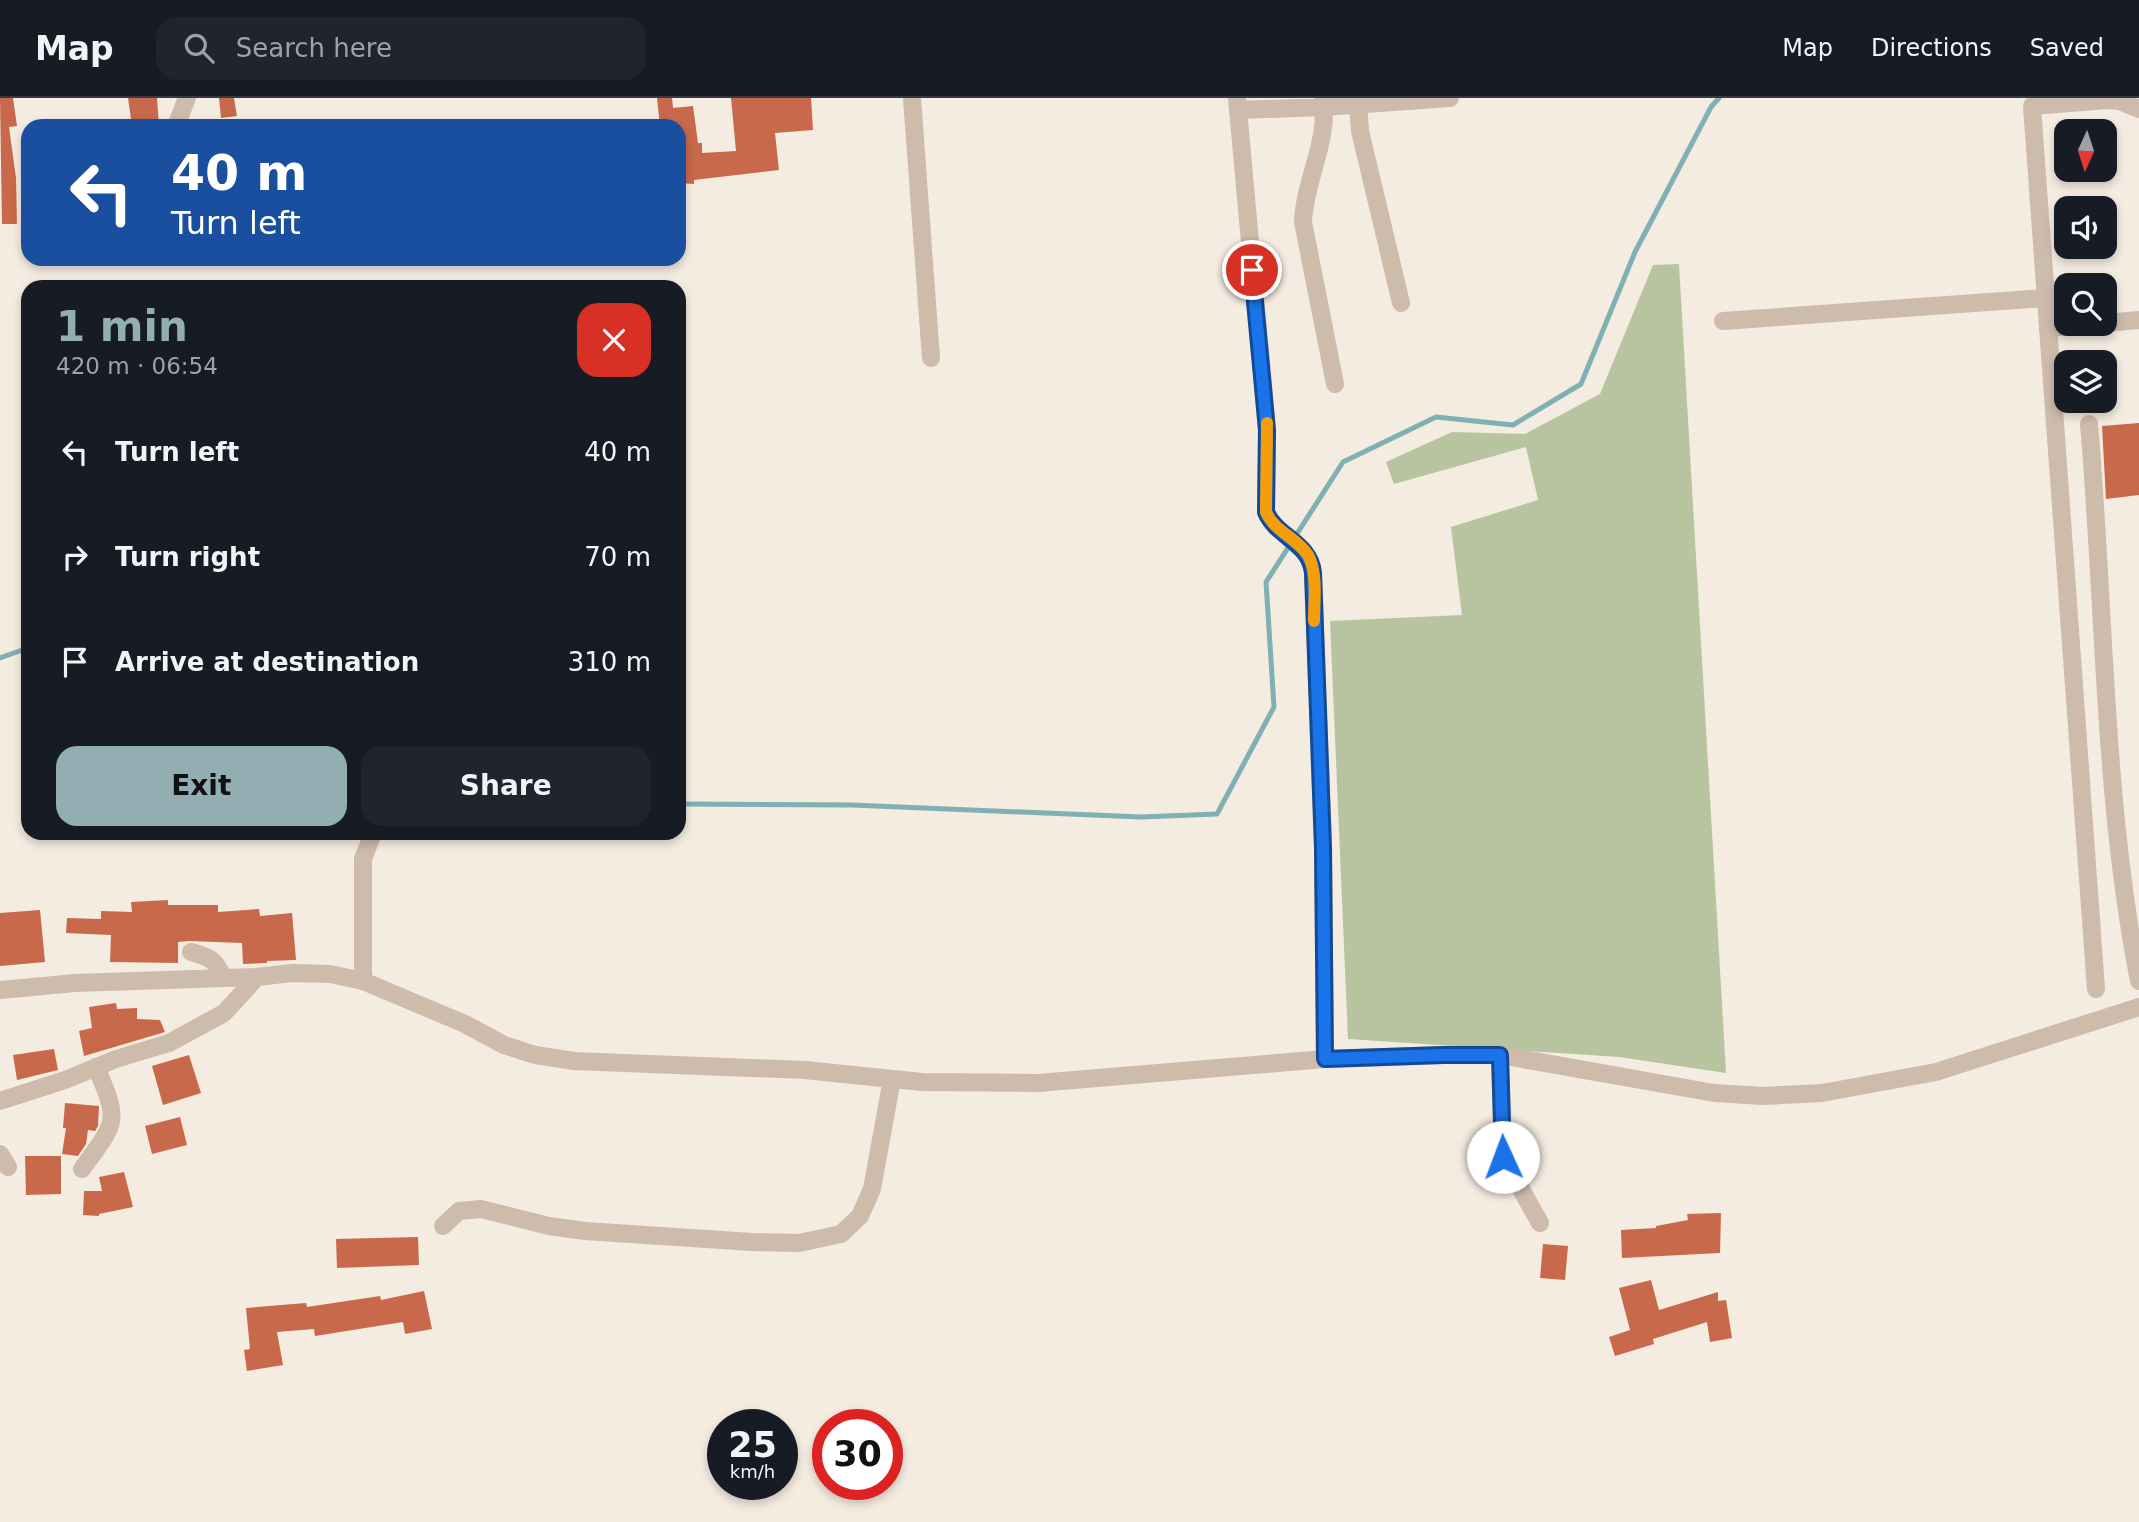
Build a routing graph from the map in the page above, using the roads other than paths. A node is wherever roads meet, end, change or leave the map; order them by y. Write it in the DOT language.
graph roads {
  1 [pos="187,98"];
  2 [pos="912,98"];
  3 [pos="1450,98"];
  4 [pos="1324,103"];
  5 [pos="1358,103"];
  6 [pos="1237,104"];
  7 [pos="2139,109"];
  8 [pos="179,119"];
  9 [pos="2045,298"];
  10 [pos="1401,303"];
  11 [pos="2139,320"];
  12 [pos="1723,321"];
  13 [pos="2117,322"];
  14 [pos="2048,328"];
  15 [pos="2054,328"];
  16 [pos="930,358"];
  17 [pos="1335,384"];
  18 [pos="2089,424"];
  19 [pos="370,840"];
  20 [pos="191,952"];
  21 [pos="257,977"];
  22 [pos="223,978"];
  23 [pos="363,981"];
  24 [pos="2139,981"];
  25 [pos="2096,989"];
  26 [pos="0,990"];
  27 [pos="2139,1007"];
  28 [pos="1500,1055"];
  29 [pos="1325,1059"];
  30 [pos="96,1067"];
  31 [pos="892,1079"];
  32 [pos="0,1101"];
  33 [pos="82,1169"];
  34 [pos="1541,1223"];
  35 [pos="443,1226"];
  1 -- 8 [label="street"];
  2 -- 16 [label="street"];
  3 -- 5 [label="street"];
  4 -- 5 [label="street"];
  4 -- 6 [label="street"];
  4 -- 17 [label="street"];
  5 -- 10 [label="street"];
  6 -- 29 [label="street"];
  7 -- 9 [label="street"];
  9 -- 12 [label="street"];
  9 -- 14 [label="street"];
  11 -- 13 [label="street"];
  14 -- 15 [label="street"];
  14 -- 25 [label="street"];
  18 -- 24 [label="street"];
  19 -- 23 [label="street"];
  20 -- 22 [label="street"];
  21 -- 22 [label="street"];
  21 -- 23 [label="street"];
  21 -- 30 [label="street"];
  22 -- 26 [label="street"];
  23 -- 31 [label="street"];
  27 -- 28 [label="street"];
  28 -- 29 [label="street"];
  28 -- 34 [label="street"];
  29 -- 31 [label="street"];
  30 -- 32 [label="street"];
  30 -- 33 [label="street"];
  31 -- 35 [label="street"];
}
